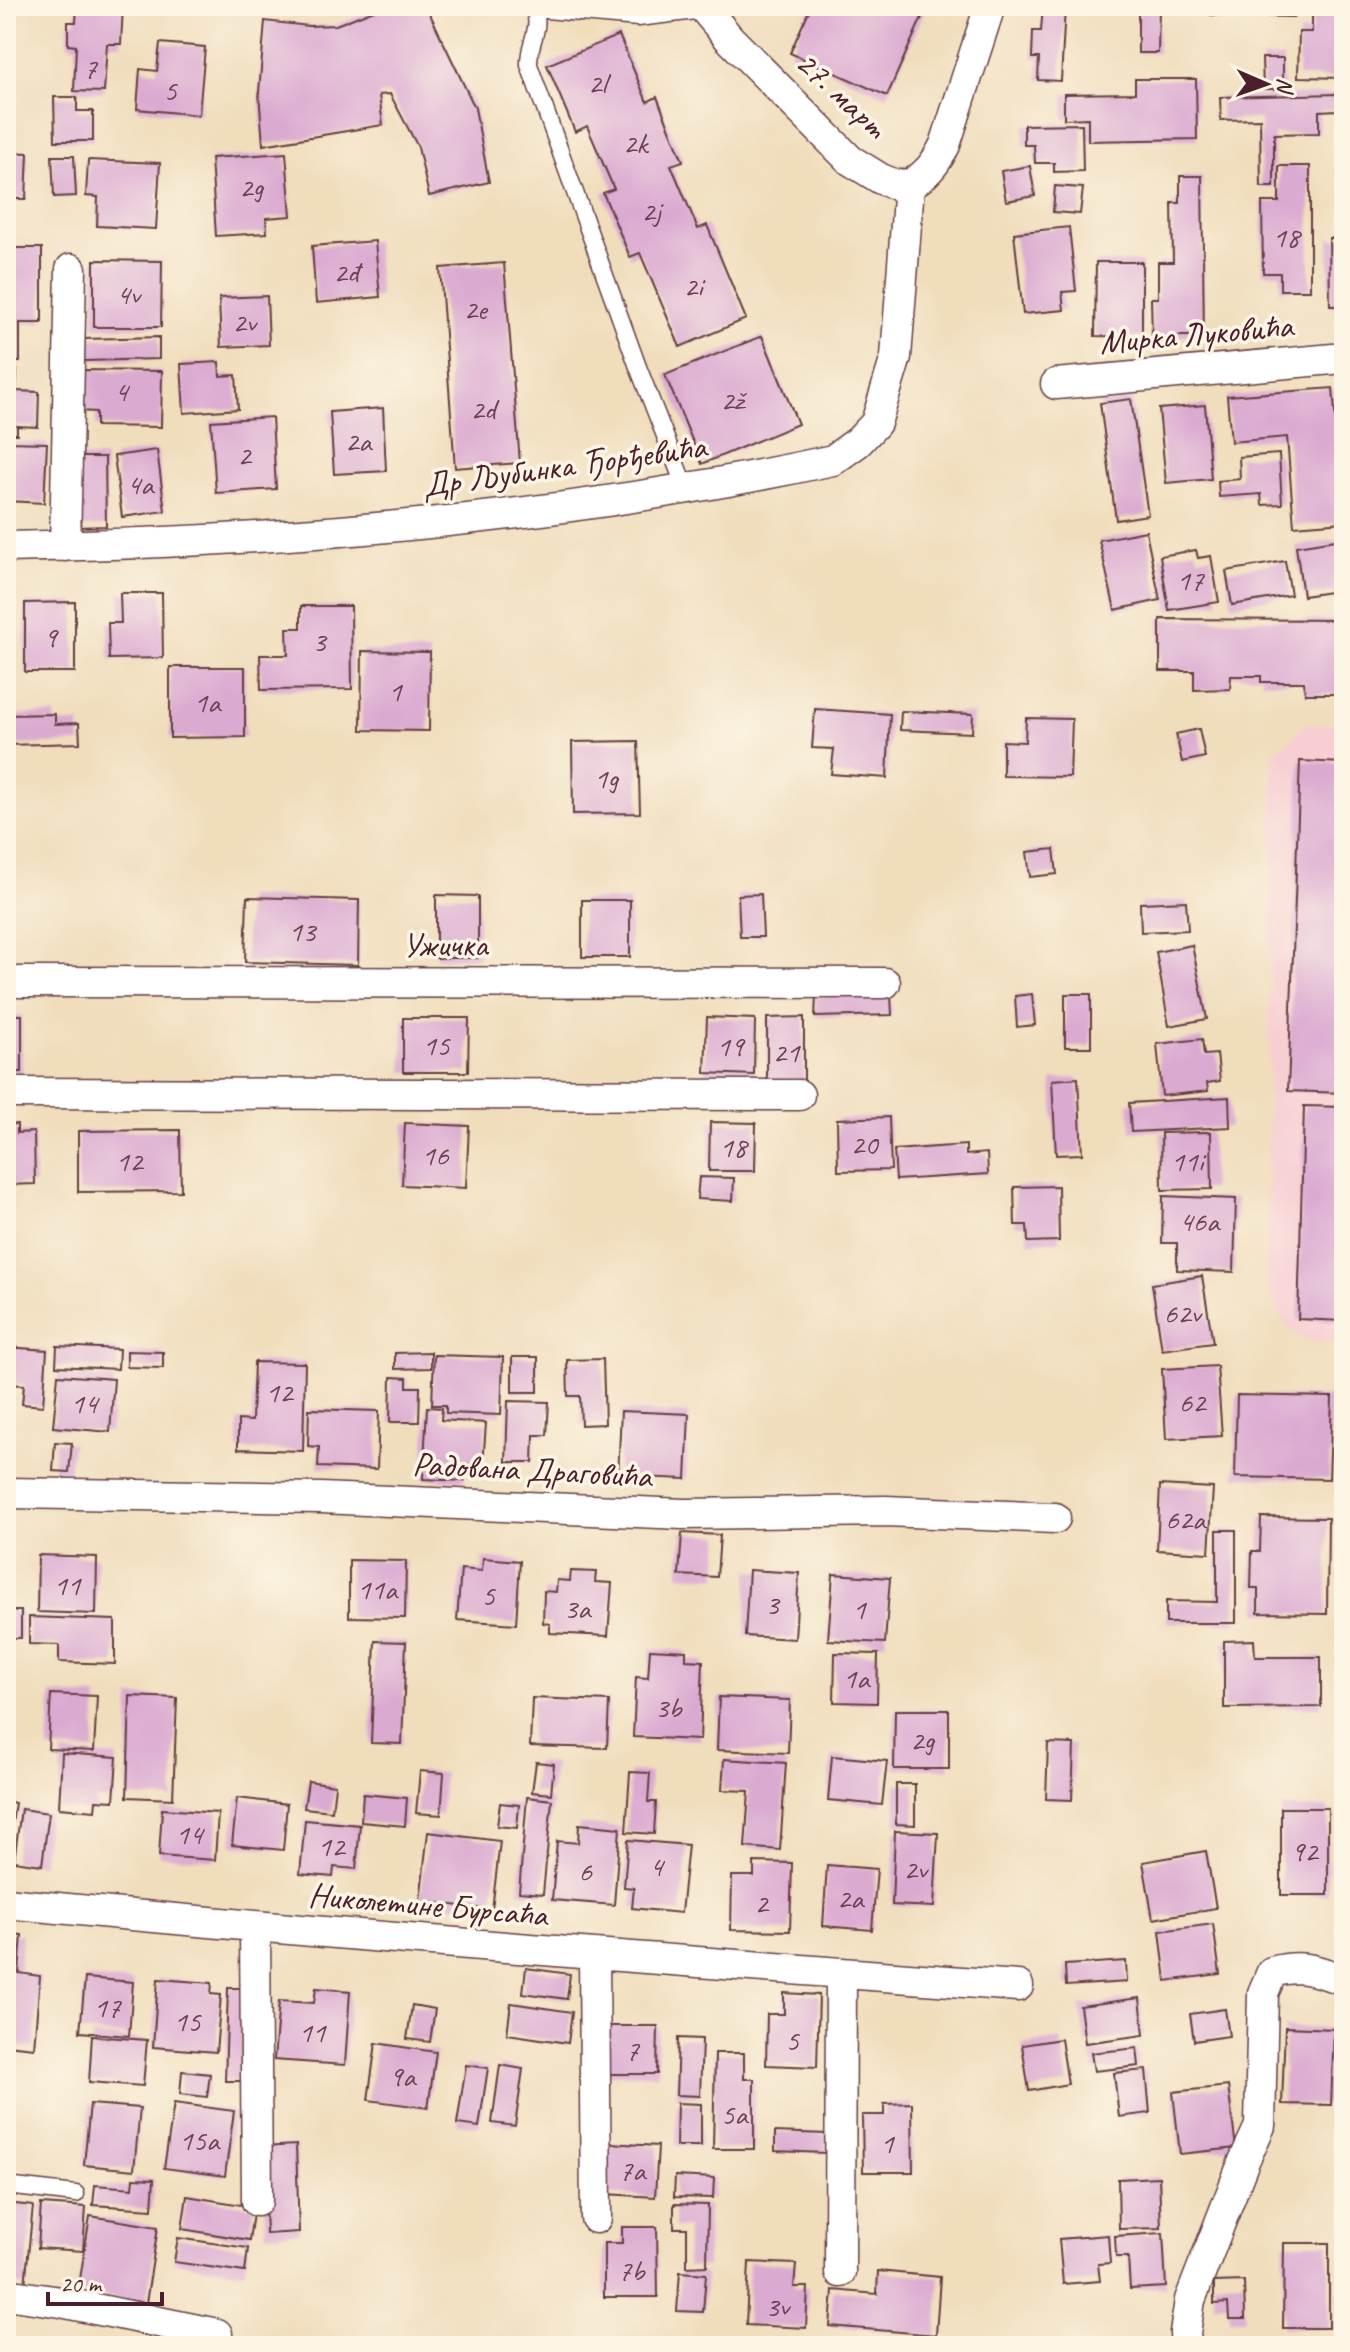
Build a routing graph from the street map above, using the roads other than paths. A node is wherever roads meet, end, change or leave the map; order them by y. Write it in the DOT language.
graph roads {
  1 [pos="990,6"];
  2 [pos="534,7"];
  3 [pos="703,8"];
  4 [pos="909,185"];
  5 [pos="71,269"];
  6 [pos="1344,358"];
  7 [pos="1056,384"];
  8 [pos="685,487"];
  9 [pos="65,546"];
  10 [pos="6,547"];
  11 [pos="6,982"];
  12 [pos="885,983"];
  13 [pos="6,1093"];
  14 [pos="799,1095"];
  15 [pos="6,1493"];
  16 [pos="1055,1518"];
  17 [pos="6,1903"];
  18 [pos="255,1928"];
  19 [pos="594,1956"];
  20 [pos="841,1973"];
  21 [pos="1344,1980"];
  22 [pos="1018,1986"];
  23 [pos="6,2186"];
  24 [pos="76,2194"];
  25 [pos="257,2201"];
  26 [pos="596,2218"];
  27 [pos="840,2272"];
  28 [pos="6,2294"];
  29 [pos="217,2334"];
  30 [pos="1186,2346"];
  1 -- 4 [label="street"];
  2 -- 3 [label="lane"];
  2 -- 8 [label="lane"];
  3 -- 4 [label="street, 27. март"];
  4 -- 8 [label="street, Др Љубинка Ђорђевића"];
  5 -- 9 [label="street"];
  6 -- 7 [label="street, Мирка Луковића"];
  8 -- 9 [label="street, Др Љубинка Ђорђевића"];
  9 -- 10 [label="street, Др Љубинка Ђорђевића"];
  11 -- 12 [label="street, Ужичка"];
  13 -- 14 [label="street"];
  15 -- 16 [label="street, Радована Драговића"];
  17 -- 18 [label="street, Николетине Бурсаћа"];
  18 -- 19 [label="street, Николетине Бурсаћа"];
  18 -- 25 [label="street"];
  19 -- 20 [label="street, Николетине Бурсаћа"];
  19 -- 26 [label="street"];
  20 -- 22 [label="street, Николетине Бурсаћа"];
  20 -- 27 [label="street"];
  21 -- 30 [label="street"];
  23 -- 24 [label="lane"];
  28 -- 29 [label="street"];
}
